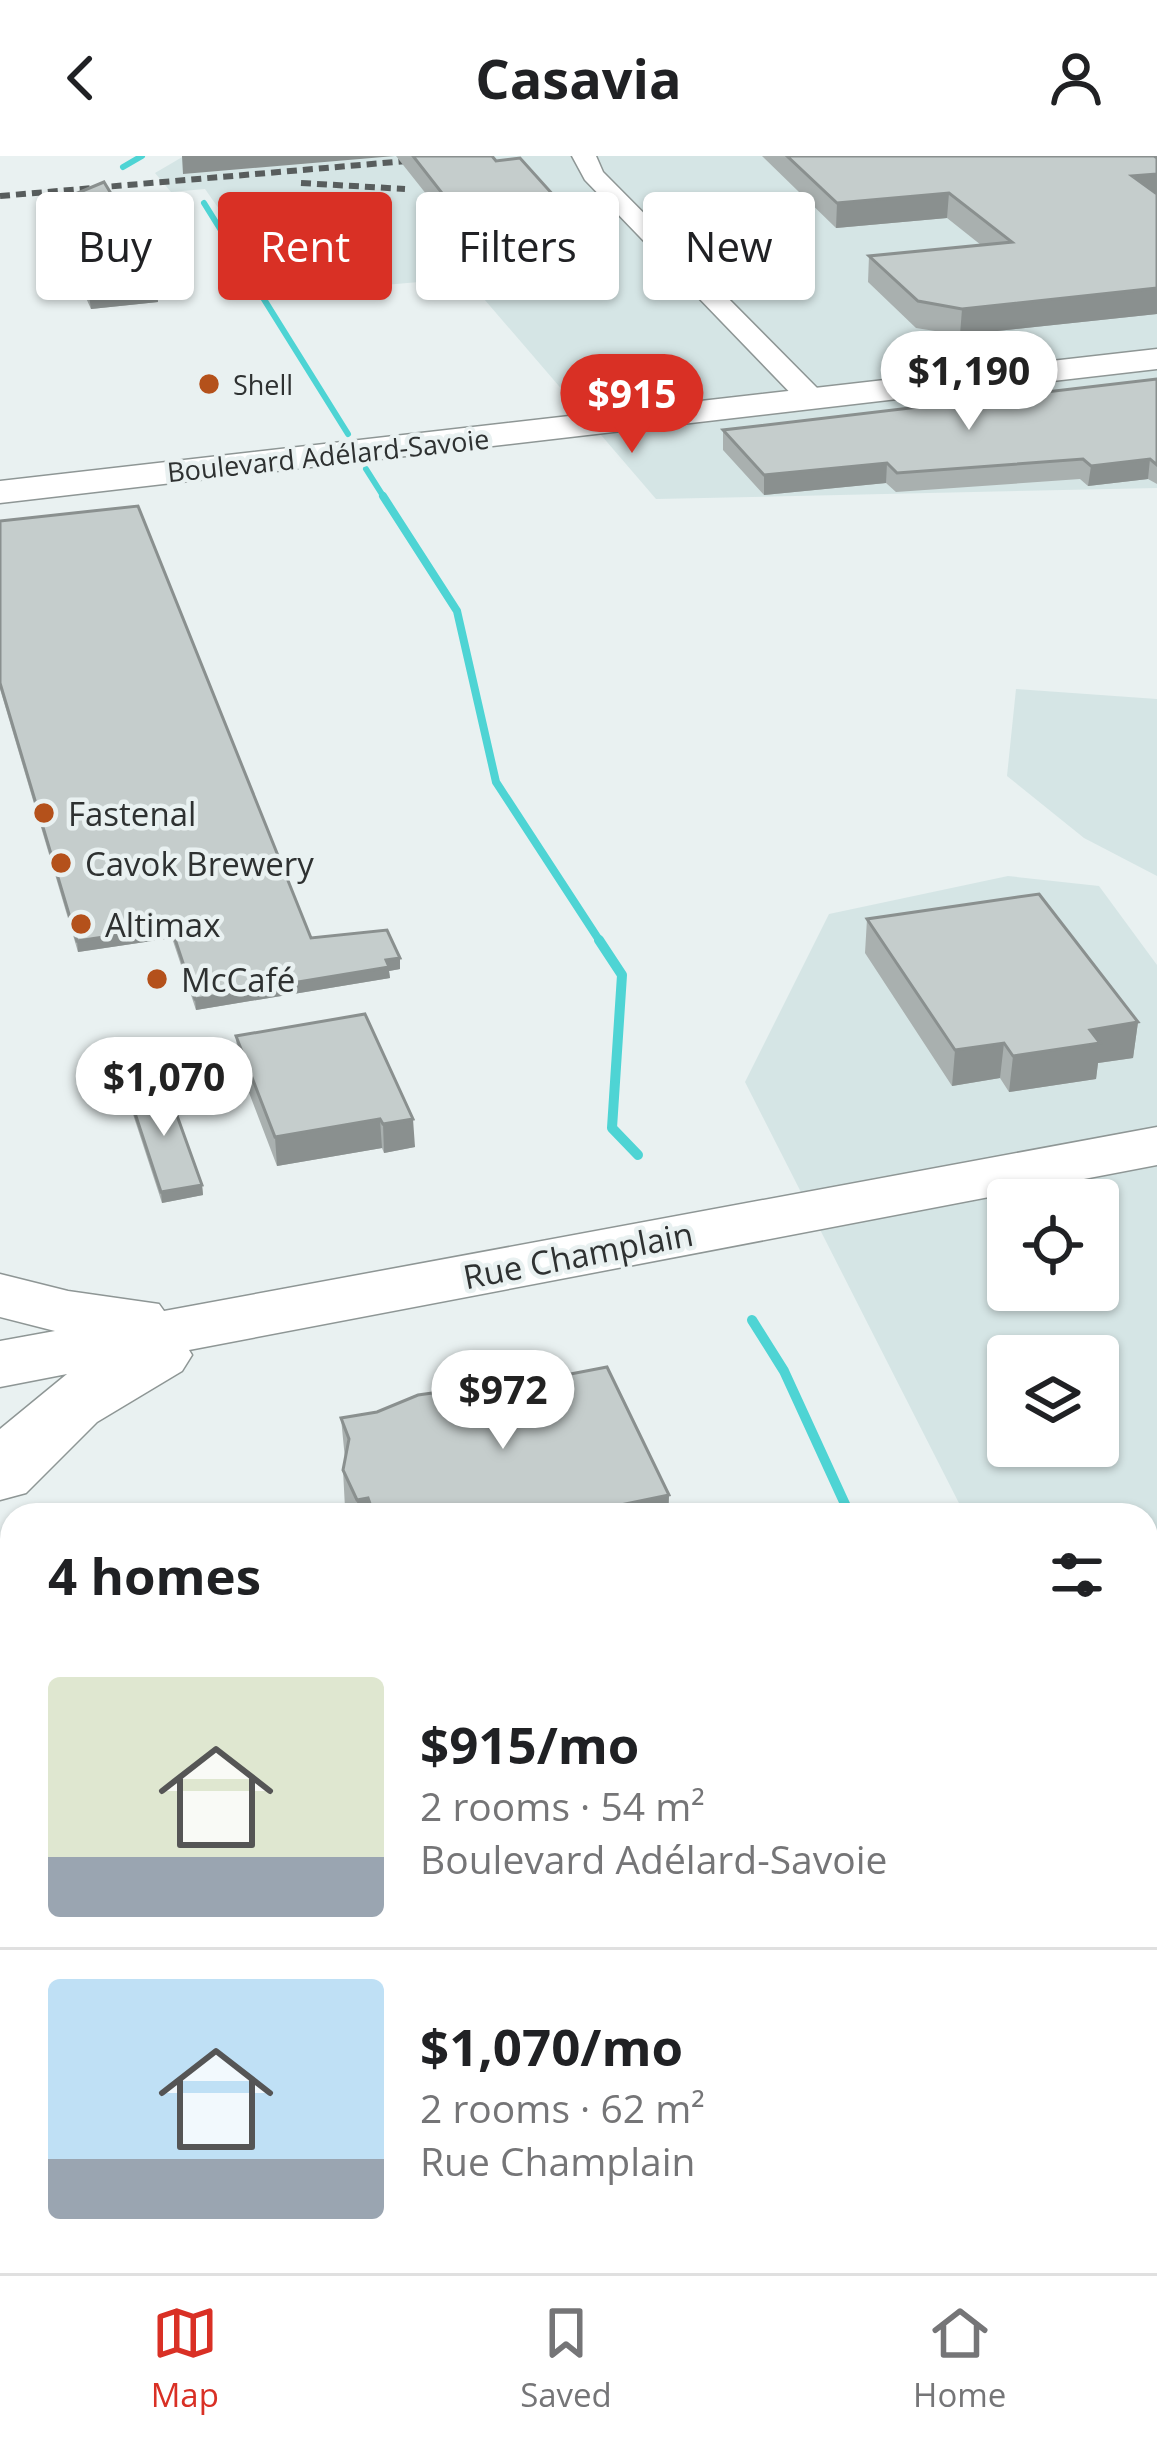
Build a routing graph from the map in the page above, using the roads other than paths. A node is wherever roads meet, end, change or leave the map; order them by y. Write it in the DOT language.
graph roads {
  1 [pos="584,156"];
  2 [pos="1157,359"];
  3 [pos="813,400"];
  4 [pos="0,491"];
  5 [pos="1157,1146"];
  6 [pos="0,1295"];
  7 [pos="234,1321"];
  8 [pos="0,1364"];
  9 [pos="0,1475"];
  1 -- 3 [label="street"];
  2 -- 3 [label="street, Boulevard Adélard-Savoie"];
  3 -- 4 [label="street, Boulevard Adélard-Savoie"];
  5 -- 7 [label="main road, Rue Champlain"];
  6 -- 7 [label="main road"];
  7 -- 8 [label="main road, Rue Champlain"];
  7 -- 9 [label="main road"];
}
